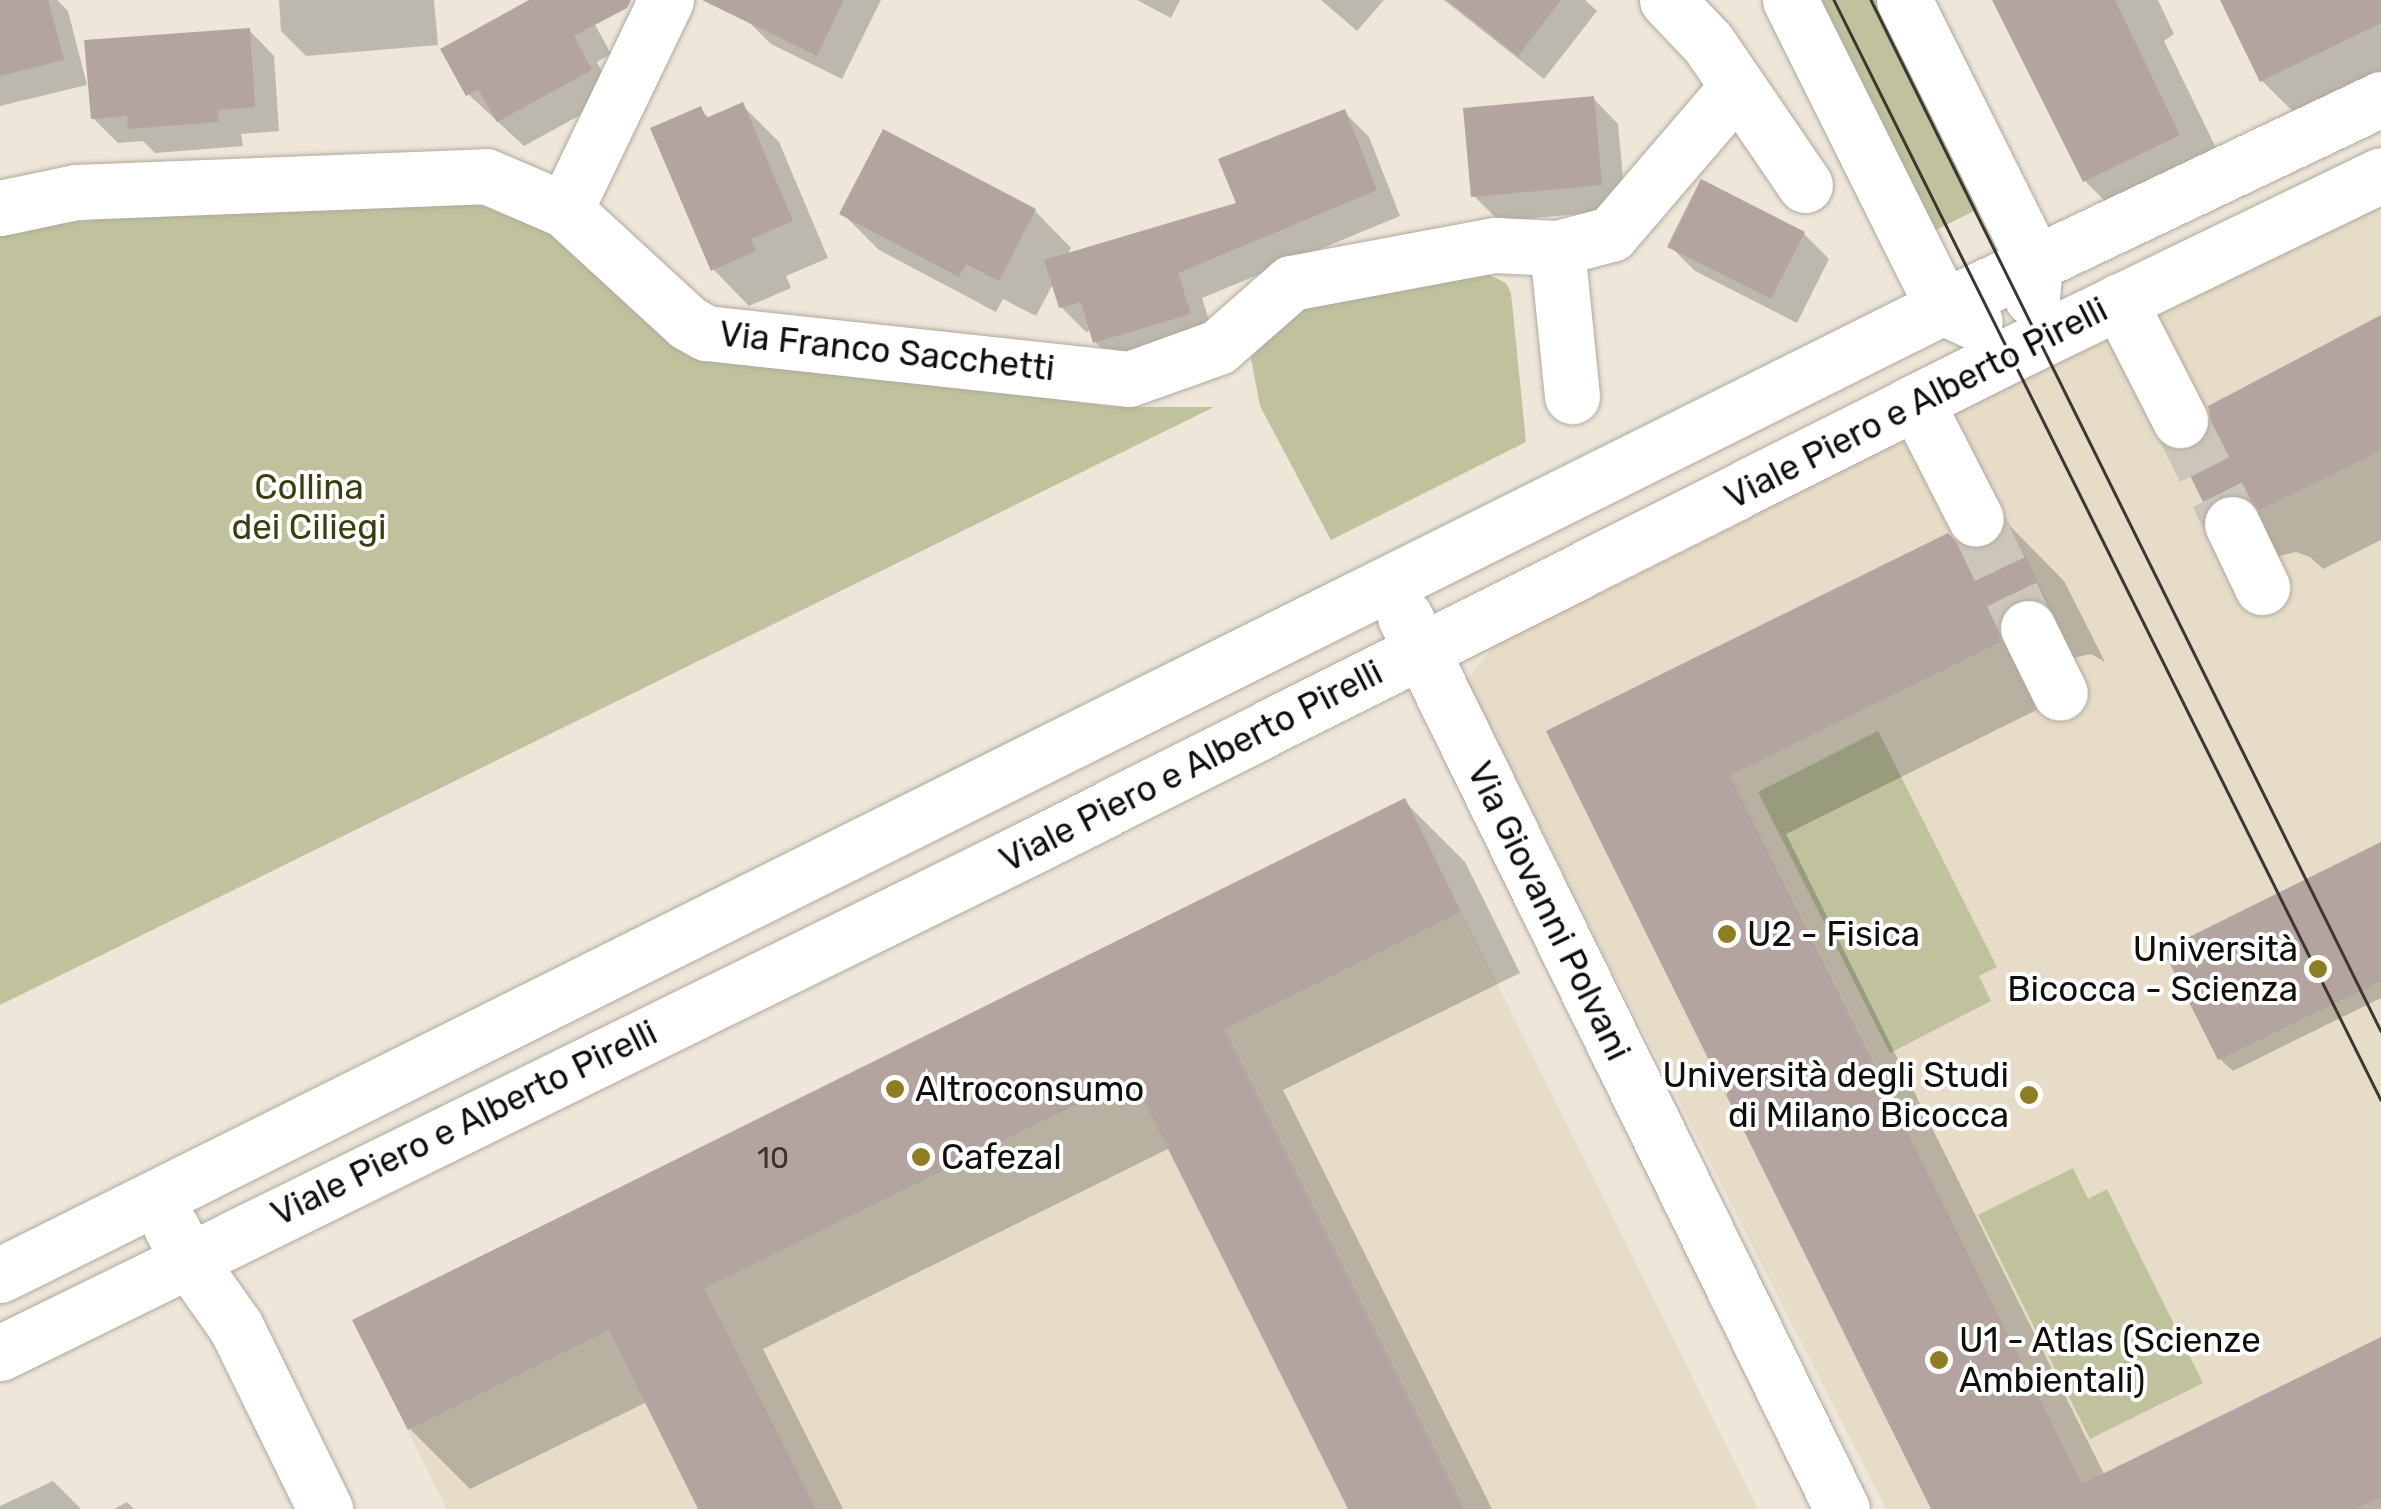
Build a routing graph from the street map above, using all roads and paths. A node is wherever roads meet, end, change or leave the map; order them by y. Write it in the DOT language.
graph roads {
  1 [pos="666,0"];
  2 [pos="1667,0"];
  3 [pos="1790,0"];
  4 [pos="1904,0"];
  5 [pos="1738,87"];
  6 [pos="2381,99"];
  7 [pos="2381,175"];
  8 [pos="1804,186"];
  9 [pos="0,208"];
  10 [pos="565,210"];
  11 [pos="1557,248"];
  12 [pos="2036,263"];
  13 [pos="2119,301"];
  14 [pos="1943,306"];
  15 [pos="2028,346"];
  16 [pos="1572,396"];
  17 [pos="1916,402"];
  18 [pos="2180,420"];
  19 [pos="1976,519"];
  20 [pos="2232,524"];
  21 [pos="1388,582"];
  22 [pos="2262,586"];
  23 [pos="2028,628"];
  24 [pos="1421,650"];
  25 [pos="2060,693"];
  26 [pos="156,1198"];
  27 [pos="188,1259"];
  28 [pos="0,1275"];
  29 [pos="0,1353"];
  30 [pos="325,1509"];
  31 [pos="1842,1509"];
  1 -- 10 [label="street"];
  2 -- 5 [label="street"];
  3 -- 14 [label="street"];
  4 -- 12 [label="street"];
  5 -- 8 [label="street"];
  5 -- 11 [label="street, Via Franco Sacchetti"];
  6 -- 12 [label="street, Viale Piero e Alberto Pirelli"];
  7 -- 13 [label="street, Viale Piero e Alberto Pirelli"];
  9 -- 10 [label="street, Via Franco Sacchetti"];
  10 -- 11 [label="street, Via Franco Sacchetti"];
  11 -- 16 [label="street"];
  12 -- 14 [label="street, Viale Piero e Alberto Pirelli"];
  12 -- 15 [label="street"];
  13 -- 15 [label="street, Viale Piero e Alberto Pirelli"];
  13 -- 18 [label="street"];
  14 -- 15 [label="street"];
  14 -- 21 [label="street, Viale Piero e Alberto Pirelli"];
  15 -- 17 [label="street, Viale Piero e Alberto Pirelli"];
  17 -- 19 [label="street"];
  17 -- 24 [label="street, Viale Piero e Alberto Pirelli"];
  20 -- 22 [label="street"];
  21 -- 24 [label="street, Via Giovanni Polvani"];
  21 -- 26 [label="street, Viale Piero e Alberto Pirelli"];
  23 -- 25 [label="street"];
  24 -- 27 [label="street, Viale Piero e Alberto Pirelli"];
  24 -- 31 [label="street, Via Giovanni Polvani"];
  26 -- 27 [label="street"];
  26 -- 28 [label="street, Viale Piero e Alberto Pirelli"];
  27 -- 29 [label="street, Viale Piero e Alberto Pirelli"];
  27 -- 30 [label="street"];
}
